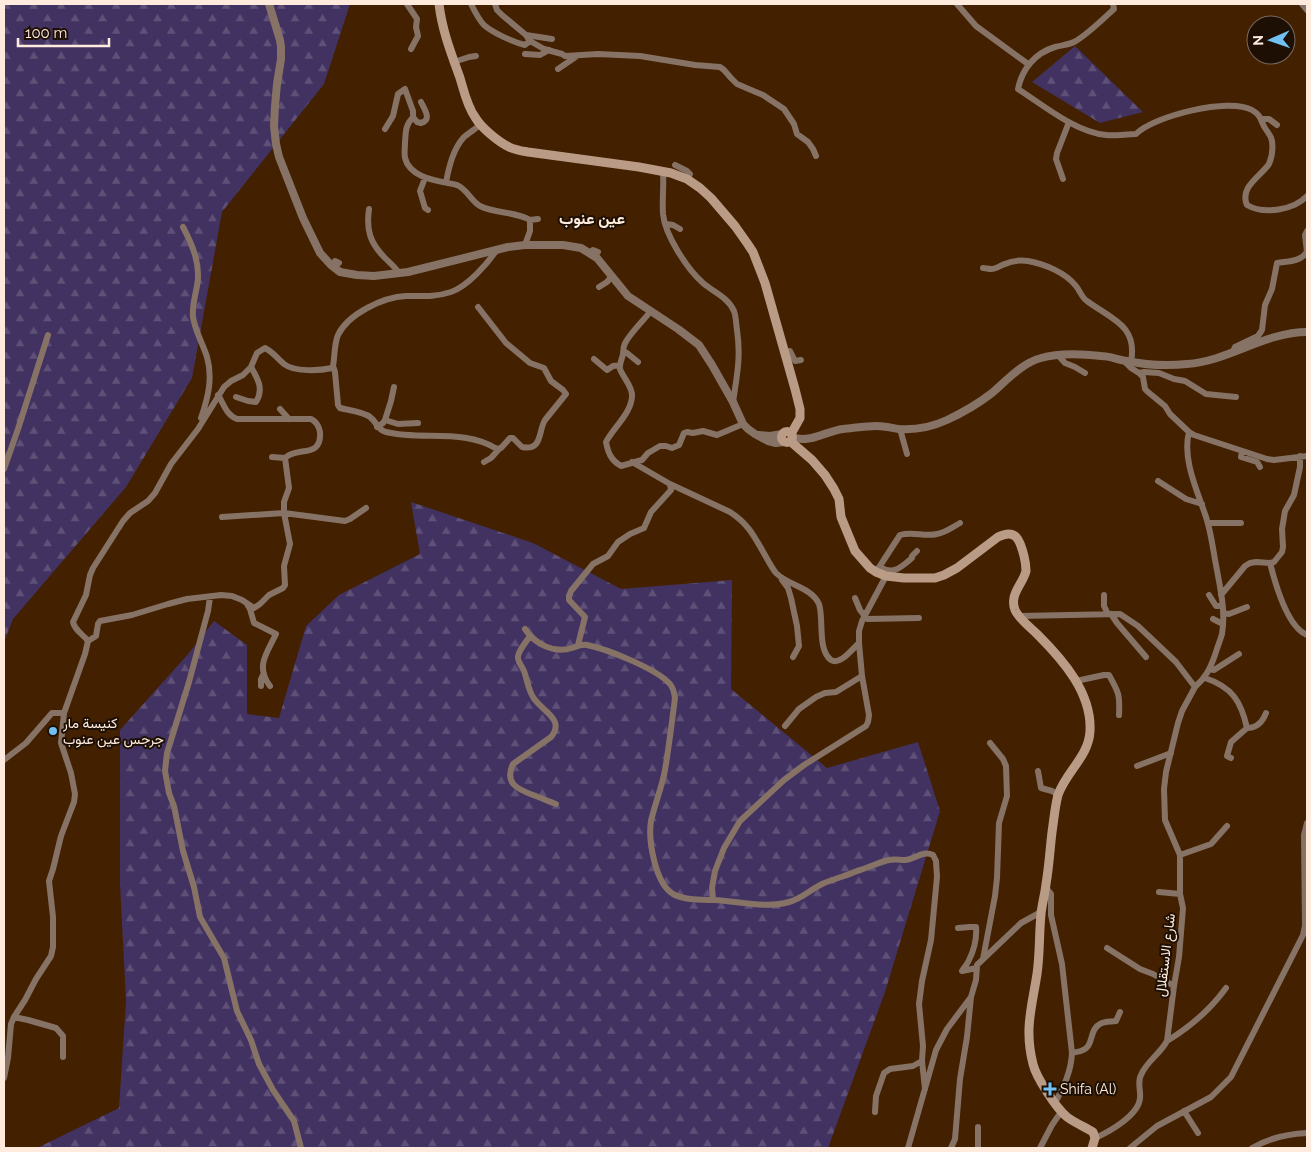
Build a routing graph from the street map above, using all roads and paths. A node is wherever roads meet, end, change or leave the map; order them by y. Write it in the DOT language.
graph roads {
  1 [pos="269,4"];
  2 [pos="406,4"];
  3 [pos="439,4"];
  4 [pos="472,4"];
  5 [pos="495,4"];
  6 [pos="957,4"];
  7 [pos="1113,4"];
  8 [pos="526,35"];
  9 [pos="552,39"];
  10 [pos="530,41"];
  11 [pos="411,49"];
  12 [pos="549,50"];
  13 [pos="525,54"];
  14 [pos="578,55"];
  15 [pos="476,56"];
  16 [pos="454,62"];
  17 [pos="1028,64"];
  18 [pos="558,68"];
  19 [pos="421,102"];
  20 [pos="413,117"];
  21 [pos="1262,119"];
  22 [pos="1069,122"];
  23 [pos="480,124"];
  24 [pos="1277,125"];
  25 [pos="385,129"];
  26 [pos="816,156"];
  27 [pos="675,165"];
  28 [pos="663,172"];
  29 [pos="425,178"];
  30 [pos="687,178"];
  31 [pos="1063,179"];
  32 [pos="446,182"];
  33 [pos="1307,196"];
  34 [pos="368,209"];
  35 [pos="428,210"];
  36 [pos="538,219"];
  37 [pos="530,220"];
  38 [pos="666,224"];
  39 [pos="183,227"];
  40 [pos="680,229"];
  41 [pos="1307,231"];
  42 [pos="525,245"];
  43 [pos="496,251"];
  44 [pos="590,252"];
  45 [pos="598,252"];
  46 [pos="339,263"];
  47 [pos="330,265"];
  48 [pos="983,268"];
  49 [pos="398,273"];
  50 [pos="612,276"];
  51 [pos="599,288"];
  52 [pos="478,307"];
  53 [pos="650,312"];
  54 [pos="1307,332"];
  55 [pos="48,335"];
  56 [pos="623,352"];
  57 [pos="784,352"];
  58 [pos="1232,353"];
  59 [pos="1058,355"];
  60 [pos="594,359"];
  61 [pos="801,360"];
  62 [pos="1127,361"];
  63 [pos="638,362"];
  64 [pos="620,365"];
  65 [pos="333,366"];
  66 [pos="251,367"];
  67 [pos="1085,373"];
  68 [pos="1139,373"];
  69 [pos="394,387"];
  70 [pos="218,394"];
  71 [pos="236,397"];
  72 [pos="1236,397"];
  73 [pos="732,402"];
  74 [pos="280,409"];
  75 [pos="289,419"];
  76 [pos="384,420"];
  77 [pos="418,423"];
  78 [pos="743,424"];
  79 [pos="378,427"];
  80 [pos="198,429"];
  81 [pos="900,429"];
  82 [pos="1189,432"];
  83 [pos="788,437"];
  84 [pos="499,449"];
  85 [pos="1242,451"];
  86 [pos="907,454"];
  87 [pos="1304,456"];
  88 [pos="272,457"];
  89 [pos="285,458"];
  90 [pos="484,462"];
  91 [pos="632,462"];
  92 [pos="1260,467"];
  93 [pos="4,469"];
  94 [pos="1158,481"];
  95 [pos="670,484"];
  96 [pos="1202,504"];
  97 [pos="366,508"];
  98 [pos="284,512"];
  99 [pos="222,517"];
  100 [pos="1241,522"];
  101 [pos="960,523"];
  102 [pos="1208,523"];
  103 [pos="917,551"];
  104 [pos="1270,563"];
  105 [pos="878,570"];
  106 [pos="780,576"];
  107 [pos="886,576"];
  108 [pos="1104,595"];
  109 [pos="1209,595"];
  110 [pos="1221,595"];
  111 [pos="210,597"];
  112 [pos="854,598"];
  113 [pos="247,603"];
  114 [pos="1247,607"];
  115 [pos="1222,609"];
  116 [pos="1110,614"];
  117 [pos="1019,616"];
  118 [pos="865,617"];
  119 [pos="919,618"];
  120 [pos="1214,618"];
  121 [pos="1223,624"];
  122 [pos="525,629"];
  123 [pos="1307,635"];
  124 [pos="530,636"];
  125 [pos="88,641"];
  126 [pos="859,644"];
  127 [pos="578,645"];
  128 [pos="1239,654"];
  129 [pos="793,657"];
  130 [pos="1146,657"];
  131 [pos="1210,669"];
  132 [pos="263,675"];
  133 [pos="862,676"];
  134 [pos="1205,678"];
  135 [pos="1076,681"];
  136 [pos="260,686"];
  137 [pos="270,686"];
  138 [pos="1195,687"];
  139 [pos="64,713"];
  140 [pos="1266,713"];
  141 [pos="1119,715"];
  142 [pos="784,726"];
  143 [pos="1248,728"];
  144 [pos="990,743"];
  145 [pos="1171,753"];
  146 [pos="1231,758"];
  147 [pos="4,760"];
  148 [pos="1137,766"];
  149 [pos="1038,771"];
  150 [pos="1058,795"];
  151 [pos="556,804"];
  152 [pos="1307,823"];
  153 [pos="1227,826"];
  154 [pos="1180,855"];
  155 [pos="1046,888"];
  156 [pos="1159,892"];
  157 [pos="1180,894"];
  158 [pos="713,900"];
  159 [pos="1041,912"];
  160 [pos="958,928"];
  161 [pos="1107,948"];
  162 [pos="983,959"];
  163 [pos="977,968"];
  164 [pos="1174,986"];
  165 [pos="1226,988"];
  166 [pos="971,997"];
  167 [pos="1120,1012"];
  168 [pos="14,1017"];
  169 [pos="1167,1041"];
  170 [pos="1072,1053"];
  171 [pos="63,1057"];
  172 [pos="922,1061"];
  173 [pos="4,1078"];
  174 [pos="925,1089"];
  175 [pos="1055,1103"];
  176 [pos="1184,1111"];
  177 [pos="875,1112"];
  178 [pos="1061,1112"];
  179 [pos="978,1126"];
  180 [pos="1198,1133"];
  181 [pos="1307,1133"];
  182 [pos="1095,1138"];
  183 [pos="301,1148"];
  184 [pos="908,1148"];
  185 [pos="951,1148"];
  186 [pos="978,1148"];
  187 [pos="1040,1148"];
  188 [pos="1092,1148"];
  189 [pos="1130,1148"];
  190 [pos="1252,1148"];
  1 -- 47 [label="street"];
  2 -- 11 [label="street"];
  3 -- 16 [label="main road"];
  4 -- 10 [label="street"];
  5 -- 8 [label="street"];
  6 -- 17 [label="street"];
  7 -- 17 [label="street"];
  8 -- 9 [label="street"];
  8 -- 10 [label="street"];
  10 -- 12 [label="street"];
  12 -- 13 [label="street"];
  12 -- 14 [label="street"];
  14 -- 18 [label="street"];
  14 -- 26 [label="street"];
  15 -- 16 [label="street"];
  16 -- 23 [label="main road"];
  17 -- 22 [label="street"];
  19 -- 20 [label="street"];
  20 -- 25 [label="street"];
  20 -- 29 [label="street"];
  21 -- 22 [label="street"];
  21 -- 24 [label="street"];
  21 -- 33 [label="street"];
  22 -- 31 [label="street"];
  23 -- 28 [label="main road"];
  23 -- 32 [label="street"];
  27 -- 30 [label="street"];
  28 -- 30 [label="main road"];
  28 -- 38 [label="street"];
  29 -- 32 [label="street"];
  29 -- 35 [label="street"];
  30 -- 57 [label="main road"];
  32 -- 37 [label="street"];
  34 -- 49 [label="street"];
  36 -- 37 [label="street"];
  37 -- 42 [label="street"];
  38 -- 40 [label="street"];
  38 -- 73 [label="street"];
  39 -- 80 [label="street"];
  41 -- 58 [label="street"];
  42 -- 43 [label="street"];
  42 -- 44 [label="street"];
  43 -- 49 [label="street"];
  43 -- 65 [label="street"];
  44 -- 45 [label="street"];
  44 -- 50 [label="street"];
  46 -- 47 [label="street"];
  47 -- 49 [label="street"];
  48 -- 62 [label="street"];
  50 -- 51 [label="street"];
  50 -- 53 [label="street"];
  52 -- 84 [label="street"];
  53 -- 56 [label="street"];
  53 -- 73 [label="street"];
  54 -- 58 [label="street"];
  55 -- 93 [label="street"];
  56 -- 63 [label="street"];
  56 -- 64 [label="street"];
  57 -- 61 [label="street"];
  57 -- 83 [label="main road"];
  58 -- 62 [label="street"];
  59 -- 62 [label="street"];
  59 -- 67 [label="street"];
  59 -- 81 [label="street"];
  60 -- 64 [label="street"];
  62 -- 68 [label="street"];
  64 -- 91 [label="street"];
  65 -- 66 [label="street"];
  65 -- 79 [label="street"];
  66 -- 70 [label="street"];
  66 -- 71 [label="street"];
  68 -- 72 [label="street"];
  68 -- 82 [label="street"];
  69 -- 76 [label="street"];
  70 -- 75 [label="street"];
  70 -- 80 [label="street"];
  73 -- 78 [label="street"];
  74 -- 75 [label="street"];
  75 -- 89 [label="street"];
  76 -- 77 [label="street"];
  76 -- 79 [label="street"];
  78 -- 83 [label="street"];
  78 -- 91 [label="street"];
  79 -- 84 [label="street"];
  80 -- 125 [label="street"];
  81 -- 83 [label="street"];
  81 -- 86 [label="street"];
  82 -- 85 [label="street"];
  82 -- 96 [label="street, شارع الاستقلال"];
  83 -- 105 [label="main road"];
  84 -- 90 [label="street"];
  85 -- 87 [label="street"];
  85 -- 92 [label="street"];
  87 -- 104 [label="street"];
  88 -- 89 [label="street"];
  89 -- 98 [label="street"];
  91 -- 95 [label="street"];
  94 -- 96 [label="street"];
  95 -- 106 [label="street"];
  95 -- 127 [label="street"];
  96 -- 102 [label="street, شارع الاستقلال"];
  97 -- 98 [label="street"];
  98 -- 99 [label="street"];
  98 -- 113 [label="street"];
  100 -- 102 [label="street"];
  101 -- 105 [label="street"];
  102 -- 110 [label="street, شارع الاستقلال"];
  103 -- 105 [label="street"];
  104 -- 110 [label="street"];
  104 -- 123 [label="street"];
  105 -- 107 [label="main road"];
  106 -- 126 [label="street"];
  106 -- 129 [label="street"];
  107 -- 117 [label="main road"];
  107 -- 118 [label="street"];
  108 -- 116 [label="street"];
  109 -- 115 [label="street"];
  110 -- 115 [label="street, شارع الاستقلال"];
  111 -- 113 [label="street"];
  111 -- 125 [label="street"];
  111 -- 183 [label="street"];
  112 -- 118 [label="street"];
  113 -- 132 [label="street"];
  114 -- 115 [label="street"];
  115 -- 121 [label="street, شارع الاستقلال"];
  116 -- 117 [label="street"];
  116 -- 130 [label="street"];
  116 -- 138 [label="street"];
  117 -- 135 [label="main road"];
  118 -- 119 [label="street"];
  118 -- 126 [label="street"];
  120 -- 121 [label="street"];
  121 -- 131 [label="street, شارع الاستقلال"];
  122 -- 124 [label="street"];
  124 -- 127 [label="street"];
  124 -- 151 [label="street"];
  125 -- 139 [label="street"];
  126 -- 133 [label="street"];
  127 -- 158 [label="street"];
  128 -- 131 [label="street"];
  131 -- 134 [label="street, شارع الاستقلال"];
  132 -- 136 [label="street"];
  132 -- 137 [label="street"];
  133 -- 142 [label="street"];
  133 -- 158 [label="street"];
  134 -- 138 [label="street, شارع الاستقلال"];
  134 -- 143 [label="street"];
  135 -- 141 [label="street"];
  135 -- 150 [label="main road"];
  138 -- 145 [label="street, شارع الاستقلال"];
  139 -- 147 [label="street"];
  139 -- 168 [label="street"];
  140 -- 143 [label="street"];
  143 -- 146 [label="street"];
  144 -- 162 [label="street"];
  145 -- 148 [label="street"];
  145 -- 154 [label="street, شارع الاستقلال"];
  149 -- 150 [label="street"];
  150 -- 155 [label="main road"];
  152 -- 176 [label="street"];
  153 -- 154 [label="street"];
  154 -- 157 [label="street, شارع الاستقلال"];
  155 -- 159 [label="main road"];
  155 -- 170 [label="street"];
  156 -- 157 [label="street"];
  157 -- 164 [label="street, شارع الاستقلال"];
  158 -- 172 [label="street"];
  159 -- 162 [label="street"];
  159 -- 175 [label="main road"];
  160 -- 163 [label="street"];
  161 -- 164 [label="street"];
  162 -- 163 [label="street"];
  163 -- 166 [label="street"];
  164 -- 169 [label="street, شارع الاستقلال"];
  165 -- 169 [label="street"];
  166 -- 174 [label="street"];
  166 -- 185 [label="street"];
  167 -- 170 [label="street"];
  168 -- 171 [label="street"];
  168 -- 173 [label="street"];
  169 -- 182 [label="street"];
  170 -- 175 [label="street"];
  172 -- 174 [label="street"];
  172 -- 177 [label="street"];
  174 -- 184 [label="street"];
  175 -- 178 [label="main road"];
  176 -- 180 [label="street"];
  176 -- 189 [label="street"];
  178 -- 182 [label="main road"];
  178 -- 187 [label="street"];
  179 -- 186 [label="street"];
  181 -- 190 [label="street"];
  182 -- 188 [label="main road"];
}
